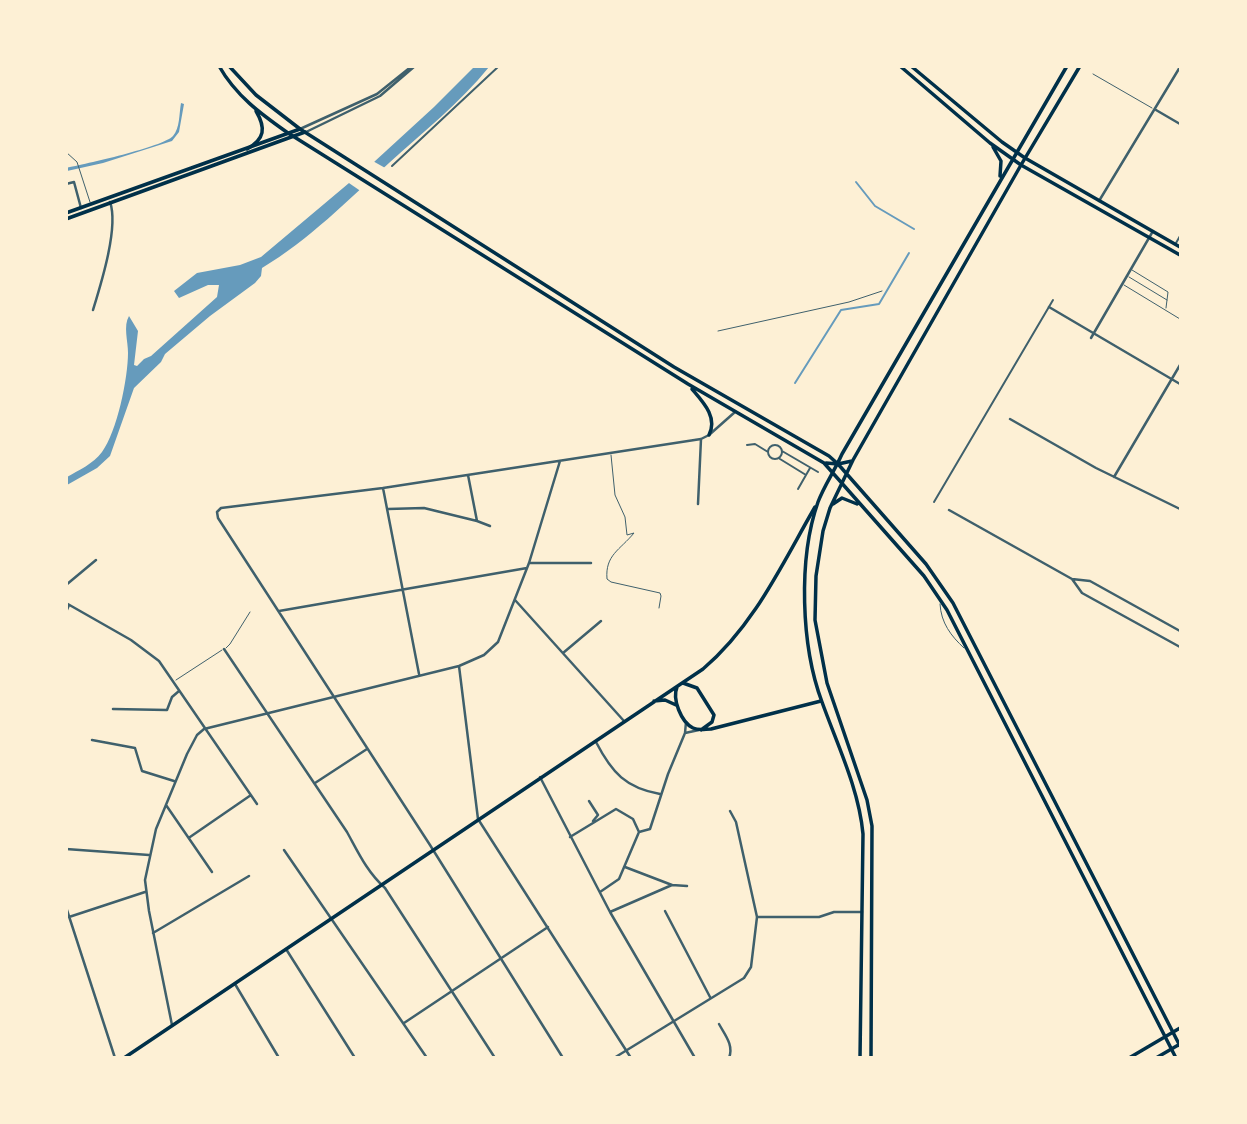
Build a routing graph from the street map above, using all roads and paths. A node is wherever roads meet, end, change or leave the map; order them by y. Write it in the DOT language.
graph roads {
  1 [pos="219,66"];
  2 [pos="229,66"];
  3 [pos="414,66"];
  4 [pos="499,66"];
  5 [pos="900,66"];
  6 [pos="911,66"];
  7 [pos="1067,66"];
  8 [pos="1080,66"];
  9 [pos="1181,67"];
  10 [pos="1093,74"];
  11 [pos="255,109"];
  12 [pos="1155,109"];
  13 [pos="1181,124"];
  14 [pos="300,128"];
  15 [pos="306,132"];
  16 [pos="288,133"];
  17 [pos="294,137"];
  18 [pos="990,143"];
  19 [pos="247,149"];
  20 [pos="66,152"];
  21 [pos="1016,152"];
  22 [pos="1025,158"];
  23 [pos="1012,159"];
  24 [pos="1021,165"];
  25 [pos="392,166"];
  26 [pos="66,184"];
  27 [pos="998,184"];
  28 [pos="109,201"];
  29 [pos="1099,201"];
  30 [pos="91,205"];
  31 [pos="81,208"];
  32 [pos="66,213"];
  33 [pos="66,219"];
  34 [pos="1153,231"];
  35 [pos="1181,236"];
  36 [pos="1149,238"];
  37 [pos="1178,245"];
  38 [pos="1181,255"];
  39 [pos="1131,270"];
  40 [pos="1127,276"];
  41 [pos="1122,284"];
  42 [pos="882,291"];
  43 [pos="1053,300"];
  44 [pos="1167,300"];
  45 [pos="1049,307"];
  46 [pos="93,310"];
  47 [pos="1166,310"];
  48 [pos="1181,319"];
  49 [pos="718,331"];
  50 [pos="1093,333"];
  51 [pos="1091,338"];
  52 [pos="1181,365"];
  53 [pos="1172,379"];
  54 [pos="688,384"];
  55 [pos="1181,384"];
  56 [pos="739,406"];
  57 [pos="735,412"];
  58 [pos="1010,419"];
  59 [pos="709,435"];
  60 [pos="701,439"];
  61 [pos="747,445"];
  62 [pos="782,451"];
  63 [pos="611,453"];
  64 [pos="769,453"];
  65 [pos="842,454"];
  66 [pos="829,456"];
  67 [pos="778,458"];
  68 [pos="853,460"];
  69 [pos="560,461"];
  70 [pos="824,463"];
  71 [pos="838,464"];
  72 [pos="810,467"];
  73 [pos="818,472"];
  74 [pos="833,473"];
  75 [pos="468,475"];
  76 [pos="806,475"];
  77 [pos="846,475"];
  78 [pos="1114,477"];
  79 [pos="841,484"];
  80 [pos="383,488"];
  81 [pos="798,489"];
  82 [pos="818,502"];
  83 [pos="934,502"];
  84 [pos="698,504"];
  85 [pos="830,508"];
  86 [pos="387,509"];
  87 [pos="1181,509"];
  88 [pos="864,510"];
  89 [pos="949,510"];
  90 [pos="477,521"];
  91 [pos="490,526"];
  92 [pos="96,560"];
  93 [pos="529,563"];
  94 [pos="591,563"];
  95 [pos="527,568"];
  96 [pos="1072,579"];
  97 [pos="66,585"];
  98 [pos="402,589"];
  99 [pos="940,599"];
  100 [pos="515,600"];
  101 [pos="68,604"];
  102 [pos="659,608"];
  103 [pos="279,611"];
  104 [pos="66,612"];
  105 [pos="250,612"];
  106 [pos="271,614"];
  107 [pos="601,621"];
  108 [pos="1181,631"];
  109 [pos="1181,647"];
  110 [pos="224,649"];
  111 [pos="563,653"];
  112 [pos="971,654"];
  113 [pos="459,666"];
  114 [pos="419,674"];
  115 [pos="174,681"];
  116 [pos="679,684"];
  117 [pos="179,690"];
  118 [pos="332,696"];
  119 [pos="832,698"];
  120 [pos="821,701"];
  121 [pos="652,702"];
  122 [pos="678,707"];
  123 [pos="113,709"];
  124 [pos="267,713"];
  125 [pos="714,715"];
  126 [pos="624,720"];
  127 [pos="686,722"];
  128 [pos="726,724"];
  129 [pos="204,729"];
  130 [pos="701,730"];
  131 [pos="685,733"];
  132 [pos="92,740"];
  133 [pos="595,740"];
  134 [pos="367,749"];
  135 [pos="540,777"];
  136 [pos="175,782"];
  137 [pos="315,783"];
  138 [pos="660,794"];
  139 [pos="251,795"];
  140 [pos="589,801"];
  141 [pos="257,804"];
  142 [pos="166,805"];
  143 [pos="730,811"];
  144 [pos="478,819"];
  145 [pos="592,824"];
  146 [pos="639,832"];
  147 [pos="189,837"];
  148 [pos="570,837"];
  149 [pos="66,849"];
  150 [pos="433,849"];
  151 [pos="284,850"];
  152 [pos="149,855"];
  153 [pos="625,867"];
  154 [pos="212,872"];
  155 [pos="249,876"];
  156 [pos="382,884"];
  157 [pos="672,885"];
  158 [pos="687,886"];
  159 [pos="145,892"];
  160 [pos="600,892"];
  161 [pos="66,907"];
  162 [pos="665,911"];
  163 [pos="610,912"];
  164 [pos="863,912"];
  165 [pos="69,917"];
  166 [pos="757,917"];
  167 [pos="331,918"];
  168 [pos="548,927"];
  169 [pos="153,933"];
  170 [pos="286,949"];
  171 [pos="500,960"];
  172 [pos="234,984"];
  173 [pos="454,991"];
  174 [pos="710,997"];
  175 [pos="674,1019"];
  176 [pos="404,1023"];
  177 [pos="719,1024"];
  178 [pos="172,1025"];
  179 [pos="1181,1028"];
  180 [pos="1174,1032"];
  181 [pos="1166,1037"];
  182 [pos="1180,1044"];
  183 [pos="1172,1048"];
  184 [pos="626,1050"];
  185 [pos="115,1058"];
  186 [pos="124,1058"];
  187 [pos="279,1058"];
  188 [pos="355,1058"];
  189 [pos="427,1058"];
  190 [pos="495,1058"];
  191 [pos="564,1058"];
  192 [pos="614,1058"];
  193 [pos="631,1058"];
  194 [pos="695,1058"];
  195 [pos="729,1058"];
  196 [pos="860,1058"];
  197 [pos="871,1058"];
  198 [pos="1129,1058"];
  199 [pos="1156,1058"];
  200 [pos="1176,1058"];
  1 -- 11 [label="main road"];
  2 -- 14 [label="main road"];
  3 -- 14 [label="street"];
  3 -- 15 [label="street"];
  4 -- 25 [label="street"];
  5 -- 18 [label="main road"];
  6 -- 21 [label="main road"];
  7 -- 21 [label="main road"];
  8 -- 22 [label="main road"];
  9 -- 12 [label="street"];
  10 -- 12 [label="lane"];
  11 -- 16 [label="main road"];
  11 -- 19 [label="main road"];
  12 -- 13 [label="street"];
  12 -- 29 [label="street"];
  14 -- 15 [label="main road"];
  14 -- 16 [label="main road"];
  15 -- 17 [label="main road"];
  15 -- 56 [label="main road"];
  16 -- 17 [label="main road"];
  16 -- 19 [label="main road"];
  17 -- 28 [label="main road"];
  17 -- 54 [label="main road"];
  18 -- 23 [label="main road"];
  18 -- 27 [label="main road"];
  19 -- 28 [label="main road"];
  20 -- 30 [label="lane"];
  21 -- 22 [label="main road"];
  21 -- 23 [label="main road"];
  22 -- 24 [label="main road"];
  22 -- 29 [label="main road"];
  23 -- 24 [label="main road"];
  23 -- 27 [label="main road"];
  24 -- 36 [label="main road"];
  24 -- 68 [label="main road"];
  26 -- 31 [label="street"];
  27 -- 65 [label="main road"];
  28 -- 30 [label="main road"];
  28 -- 33 [label="main road"];
  28 -- 46 [label="street"];
  29 -- 34 [label="main road"];
  30 -- 31 [label="main road"];
  31 -- 32 [label="main road"];
  34 -- 36 [label="street"];
  34 -- 37 [label="main road"];
  35 -- 37 [label="street"];
  36 -- 38 [label="main road"];
  36 -- 39 [label="street"];
  39 -- 40 [label="street"];
  39 -- 44 [label="lane"];
  40 -- 41 [label="street"];
  40 -- 44 [label="lane"];
  41 -- 47 [label="lane"];
  41 -- 50 [label="street"];
  42 -- 49 [label="lane"];
  43 -- 45 [label="street"];
  44 -- 47 [label="lane"];
  45 -- 50 [label="street"];
  45 -- 83 [label="street"];
  47 -- 48 [label="lane"];
  50 -- 51 [label="street"];
  50 -- 53 [label="street"];
  52 -- 53 [label="street"];
  53 -- 55 [label="street"];
  53 -- 78 [label="street"];
  54 -- 57 [label="main road"];
  54 -- 59 [label="main road"];
  56 -- 57 [label="main road"];
  56 -- 66 [label="main road"];
  57 -- 59 [label="street"];
  57 -- 70 [label="main road"];
  58 -- 78 [label="street"];
  59 -- 60 [label="street"];
  60 -- 63 [label="street"];
  60 -- 84 [label="street"];
  61 -- 64 [label="street"];
  62 -- 64 [label="street"];
  62 -- 67 [label="street"];
  62 -- 72 [label="street"];
  63 -- 69 [label="street"];
  63 -- 102 [label="lane"];
  64 -- 67 [label="street"];
  65 -- 66 [label="main road"];
  65 -- 71 [label="main road"];
  66 -- 71 [label="main road"];
  67 -- 76 [label="street"];
  68 -- 71 [label="main road"];
  68 -- 77 [label="main road"];
  69 -- 75 [label="street"];
  69 -- 93 [label="street"];
  70 -- 71 [label="main road"];
  70 -- 74 [label="main road"];
  71 -- 74 [label="main road"];
  71 -- 77 [label="main road"];
  72 -- 73 [label="street"];
  72 -- 76 [label="street"];
  74 -- 77 [label="main road"];
  74 -- 79 [label="main road"];
  74 -- 82 [label="main road"];
  75 -- 80 [label="street"];
  75 -- 90 [label="street"];
  76 -- 81 [label="street"];
  77 -- 79 [label="main road"];
  77 -- 180 [label="main road"];
  78 -- 87 [label="street"];
  79 -- 85 [label="main road"];
  79 -- 88 [label="main road"];
  80 -- 86 [label="street"];
  80 -- 103 [label="street"];
  82 -- 116 [label="main road"];
  82 -- 120 [label="main road"];
  85 -- 88 [label="main road"];
  85 -- 119 [label="main road"];
  86 -- 90 [label="street"];
  86 -- 98 [label="street"];
  88 -- 99 [label="main road"];
  89 -- 96 [label="street"];
  90 -- 91 [label="street"];
  92 -- 97 [label="street"];
  93 -- 94 [label="street"];
  93 -- 95 [label="street"];
  95 -- 98 [label="street"];
  95 -- 100 [label="street"];
  96 -- 108 [label="street"];
  96 -- 109 [label="street"];
  98 -- 103 [label="street"];
  98 -- 114 [label="street"];
  99 -- 112 [label="main road"];
  99 -- 112 [label="lane"];
  100 -- 111 [label="street"];
  100 -- 113 [label="street"];
  101 -- 104 [label="street"];
  101 -- 115 [label="street"];
  103 -- 106 [label="lane"];
  103 -- 118 [label="street"];
  105 -- 110 [label="lane"];
  107 -- 111 [label="street"];
  110 -- 115 [label="lane"];
  110 -- 124 [label="street"];
  111 -- 126 [label="street"];
  112 -- 181 [label="main road"];
  113 -- 114 [label="street"];
  113 -- 144 [label="street"];
  114 -- 118 [label="street"];
  115 -- 117 [label="street"];
  116 -- 121 [label="main road"];
  116 -- 122 [label="main road"];
  116 -- 125 [label="main road"];
  117 -- 123 [label="street"];
  117 -- 129 [label="street"];
  118 -- 124 [label="street"];
  118 -- 134 [label="street"];
  119 -- 120 [label="main road"];
  119 -- 197 [label="main road"];
  120 -- 128 [label="main road"];
  120 -- 164 [label="main road"];
  121 -- 122 [label="main road"];
  121 -- 126 [label="main road"];
  122 -- 127 [label="main road"];
  124 -- 129 [label="street"];
  124 -- 137 [label="street"];
  125 -- 128 [label="main road"];
  125 -- 130 [label="main road"];
  126 -- 133 [label="main road"];
  127 -- 130 [label="main road"];
  127 -- 131 [label="street"];
  128 -- 130 [label="main road"];
  129 -- 136 [label="street"];
  129 -- 139 [label="street"];
  130 -- 131 [label="street"];
  131 -- 138 [label="street"];
  132 -- 136 [label="street"];
  133 -- 135 [label="main road"];
  133 -- 138 [label="street"];
  134 -- 137 [label="street"];
  134 -- 150 [label="street"];
  135 -- 144 [label="main road"];
  135 -- 148 [label="street"];
  136 -- 142 [label="street"];
  137 -- 156 [label="street"];
  138 -- 146 [label="street"];
  139 -- 141 [label="street"];
  139 -- 147 [label="street"];
  140 -- 145 [label="street"];
  142 -- 147 [label="street"];
  142 -- 152 [label="street"];
  143 -- 166 [label="street"];
  144 -- 150 [label="main road"];
  144 -- 168 [label="street"];
  145 -- 146 [label="street"];
  145 -- 148 [label="street"];
  146 -- 153 [label="street"];
  147 -- 154 [label="street"];
  148 -- 160 [label="street"];
  149 -- 152 [label="street"];
  150 -- 156 [label="main road"];
  150 -- 171 [label="street"];
  151 -- 167 [label="street"];
  152 -- 159 [label="street"];
  153 -- 157 [label="street"];
  153 -- 160 [label="street"];
  155 -- 169 [label="street"];
  156 -- 167 [label="main road"];
  156 -- 173 [label="street"];
  157 -- 158 [label="street"];
  157 -- 163 [label="street"];
  159 -- 165 [label="street"];
  159 -- 169 [label="street"];
  160 -- 163 [label="street"];
  161 -- 165 [label="street"];
  162 -- 174 [label="street"];
  163 -- 175 [label="street"];
  164 -- 166 [label="street"];
  164 -- 196 [label="main road"];
  165 -- 185 [label="street"];
  166 -- 174 [label="street"];
  167 -- 170 [label="main road"];
  167 -- 176 [label="street"];
  168 -- 171 [label="street"];
  168 -- 184 [label="street"];
  169 -- 178 [label="street"];
  170 -- 172 [label="main road"];
  170 -- 188 [label="street"];
  171 -- 173 [label="street"];
  171 -- 191 [label="street"];
  172 -- 178 [label="main road"];
  172 -- 187 [label="street"];
  173 -- 176 [label="street"];
  173 -- 190 [label="street"];
  174 -- 175 [label="street"];
  175 -- 184 [label="street"];
  175 -- 194 [label="street"];
  176 -- 189 [label="street"];
  177 -- 195 [label="street"];
  178 -- 186 [label="main road"];
  179 -- 180 [label="main road"];
  180 -- 181 [label="main road"];
  180 -- 182 [label="main road"];
  181 -- 183 [label="main road"];
  181 -- 198 [label="main road"];
  182 -- 183 [label="main road"];
  183 -- 199 [label="main road"];
  183 -- 200 [label="main road"];
  184 -- 192 [label="street"];
  184 -- 193 [label="street"];
}
